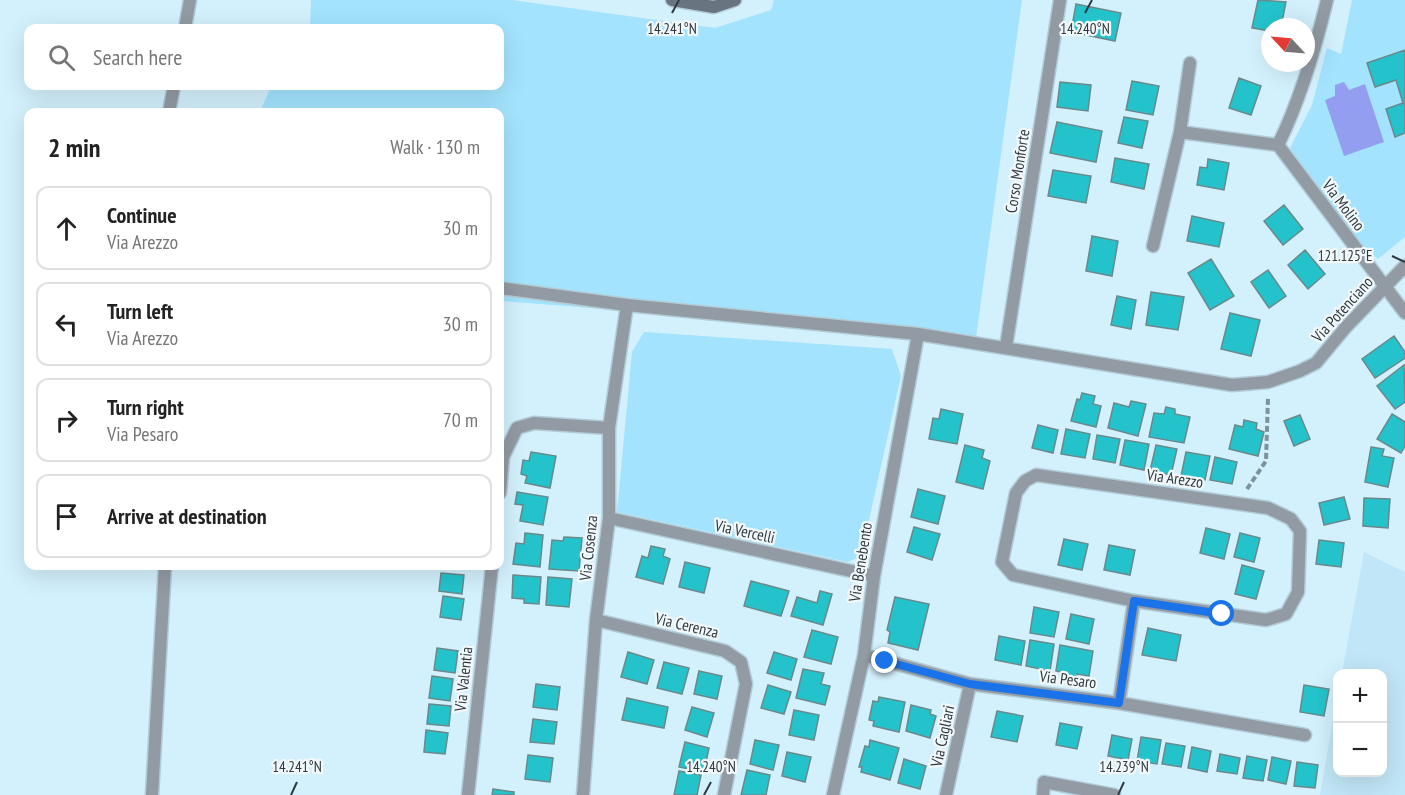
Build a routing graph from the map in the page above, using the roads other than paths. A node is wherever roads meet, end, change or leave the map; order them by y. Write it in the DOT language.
graph roads {
  1 [pos="190,0"];
  2 [pos="672,0"];
  3 [pos="735,0"];
  4 [pos="1060,0"];
  5 [pos="1327,0"];
  6 [pos="186,24"];
  7 [pos="1190,63"];
  8 [pos="173,90"];
  9 [pos="170,108"];
  10 [pos="1180,132"];
  11 [pos="1278,145"];
  12 [pos="1153,246"];
  13 [pos="1405,266"];
  14 [pos="1384,287"];
  15 [pos="504,289"];
  16 [pos="627,305"];
  17 [pos="1405,313"];
  18 [pos="918,334"];
  19 [pos="1006,347"];
  20 [pos="609,428"];
  21 [pos="504,455"];
  22 [pos="609,518"];
  23 [pos="165,570"];
  24 [pos="492,570"];
  25 [pos="874,576"];
  26 [pos="1134,601"];
  27 [pos="596,620"];
  28 [pos="864,655"];
  29 [pos="970,684"];
  30 [pos="1119,703"];
  31 [pos="1305,735"];
  32 [pos="153,795"];
  33 [pos="468,795"];
  34 [pos="583,795"];
  35 [pos="724,795"];
  36 [pos="833,795"];
  37 [pos="946,795"];
  38 [pos="1043,795"];
  39 [pos="1114,795"];
  1 -- 6 [label="street"];
  2 -- 3 [label="street"];
  4 -- 19 [label="street, Corso Monforte"];
  5 -- 11 [label="street"];
  7 -- 10 [label="street"];
  8 -- 9 [label="street"];
  10 -- 11 [label="street"];
  10 -- 12 [label="street"];
  11 -- 14 [label="street, Via Molino"];
  13 -- 14 [label="street, Via Potenciano"];
  14 -- 17 [label="street, Via Molino"];
  14 -- 19 [label="street, Via Potenciano"];
  15 -- 16 [label="street"];
  16 -- 18 [label="street"];
  16 -- 20 [label="street, Via Cosenza"];
  18 -- 19 [label="street"];
  18 -- 25 [label="street, Via Benebento"];
  20 -- 21 [label="street"];
  20 -- 22 [label="street, Via Cosenza"];
  22 -- 25 [label="street, Via Vercelli"];
  22 -- 27 [label="street, Via Cosenza"];
  23 -- 32 [label="street"];
  24 -- 33 [label="street, Via Valentia"];
  25 -- 28 [label="street, Via Benebento"];
  26 -- 26 [label="street, Via Arezzo"];
  26 -- 30 [label="street"];
  27 -- 34 [label="street, Via Cosenza"];
  27 -- 35 [label="street, Via Cerenza"];
  28 -- 29 [label="street, Via Pesaro"];
  28 -- 36 [label="street, Via Benebento"];
  29 -- 30 [label="street, Via Pesaro"];
  29 -- 37 [label="street, Via Cagliari"];
  30 -- 31 [label="street, Via Pesaro"];
  38 -- 39 [label="street"];
}
